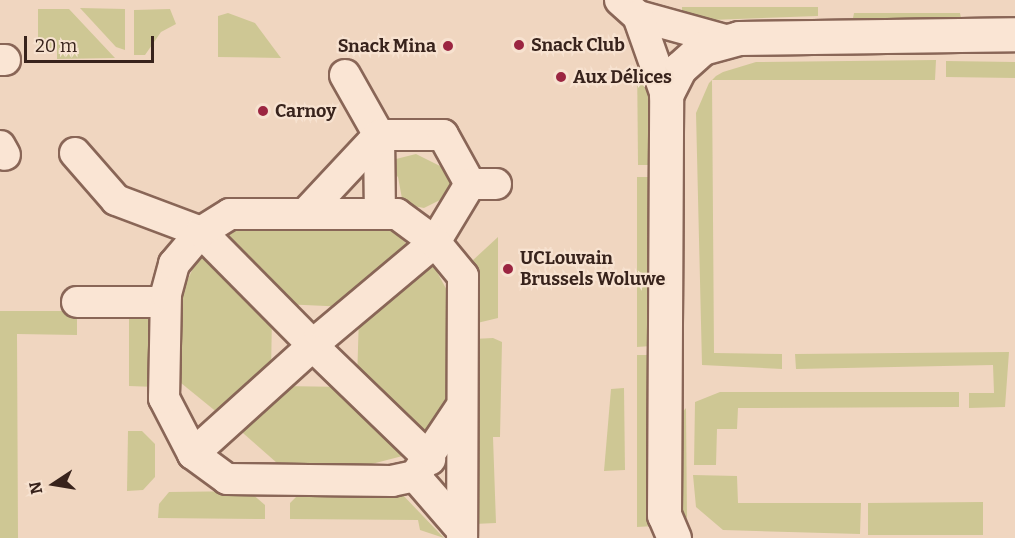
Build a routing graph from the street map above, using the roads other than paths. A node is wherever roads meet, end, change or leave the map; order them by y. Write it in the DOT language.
graph roads {
  1 [pos="629,8"];
  2 [pos="1015,34"];
  3 [pos="725,39"];
  4 [pos="345,75"];
  5 [pos="666,95"];
  6 [pos="379,135"];
  7 [pos="75,153"];
  8 [pos="306,213"];
  9 [pos="380,213"];
  10 [pos="201,232"];
  11 [pos="435,242"];
  12 [pos="77,302"];
  13 [pos="165,302"];
  14 [pos="313,346"];
  15 [pos="459,410"];
  16 [pos="193,454"];
  17 [pos="422,468"];
  18 [pos="462,534"];
  19 [pos="674,538"];
  1 -- 3 [label="street"];
  1 -- 5 [label="street"];
  2 -- 3 [label="street"];
  3 -- 5 [label="street"];
  4 -- 6 [label="street"];
  5 -- 19 [label="street"];
  6 -- 8 [label="street"];
  6 -- 9 [label="street"];
  6 -- 11 [label="street"];
  7 -- 10 [label="street"];
  8 -- 9 [label="street"];
  8 -- 10 [label="street"];
  9 -- 11 [label="street"];
  10 -- 13 [label="street"];
  10 -- 14 [label="street"];
  11 -- 14 [label="street"];
  11 -- 15 [label="street"];
  12 -- 13 [label="street"];
  13 -- 16 [label="street"];
  14 -- 16 [label="street"];
  14 -- 17 [label="street"];
  15 -- 17 [label="street"];
  15 -- 18 [label="street"];
  16 -- 17 [label="street"];
  17 -- 18 [label="street"];
}
